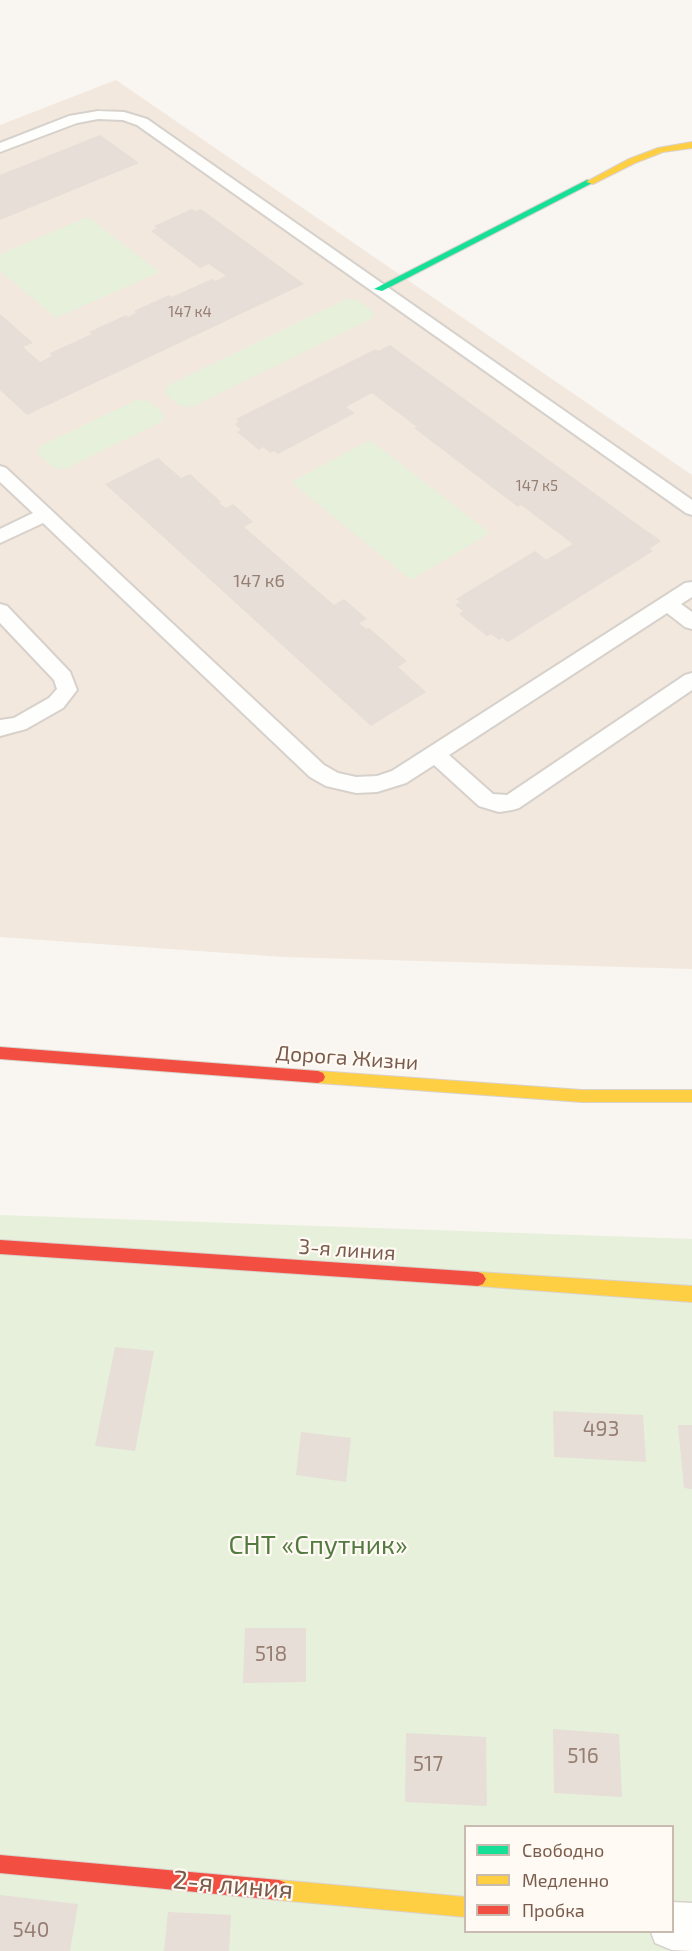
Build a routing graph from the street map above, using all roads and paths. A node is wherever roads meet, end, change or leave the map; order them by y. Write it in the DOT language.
graph roads {
  1 [pos="692,146"];
  2 [pos="0,148"];
  3 [pos="379,289"];
  4 [pos="0,472"];
  5 [pos="692,509"];
  6 [pos="45,514"];
  7 [pos="0,537"];
  8 [pos="692,588"];
  9 [pos="668,604"];
  10 [pos="0,611"];
  11 [pos="692,622"];
  12 [pos="692,680"];
  13 [pos="0,728"];
  14 [pos="435,754"];
  15 [pos="0,1053"];
  16 [pos="692,1096"];
  17 [pos="0,1247"];
  18 [pos="692,1294"];
  19 [pos="0,1864"];
  20 [pos="464,1906"];
  21 [pos="674,1926"];
  22 [pos="692,1927"];
  1 -- 3 [label="street"];
  2 -- 3 [label="lane"];
  3 -- 5 [label="lane"];
  4 -- 6 [label="lane"];
  6 -- 7 [label="lane"];
  6 -- 14 [label="lane"];
  8 -- 9 [label="lane"];
  9 -- 11 [label="lane"];
  9 -- 14 [label="lane"];
  10 -- 13 [label="lane"];
  12 -- 14 [label="lane"];
  15 -- 16 [label="street, Дорога Жизни"];
  17 -- 18 [label="street, 3-я линия"];
  19 -- 20 [label="street, 2-я линия"];
  21 -- 22 [label="street"];
}
